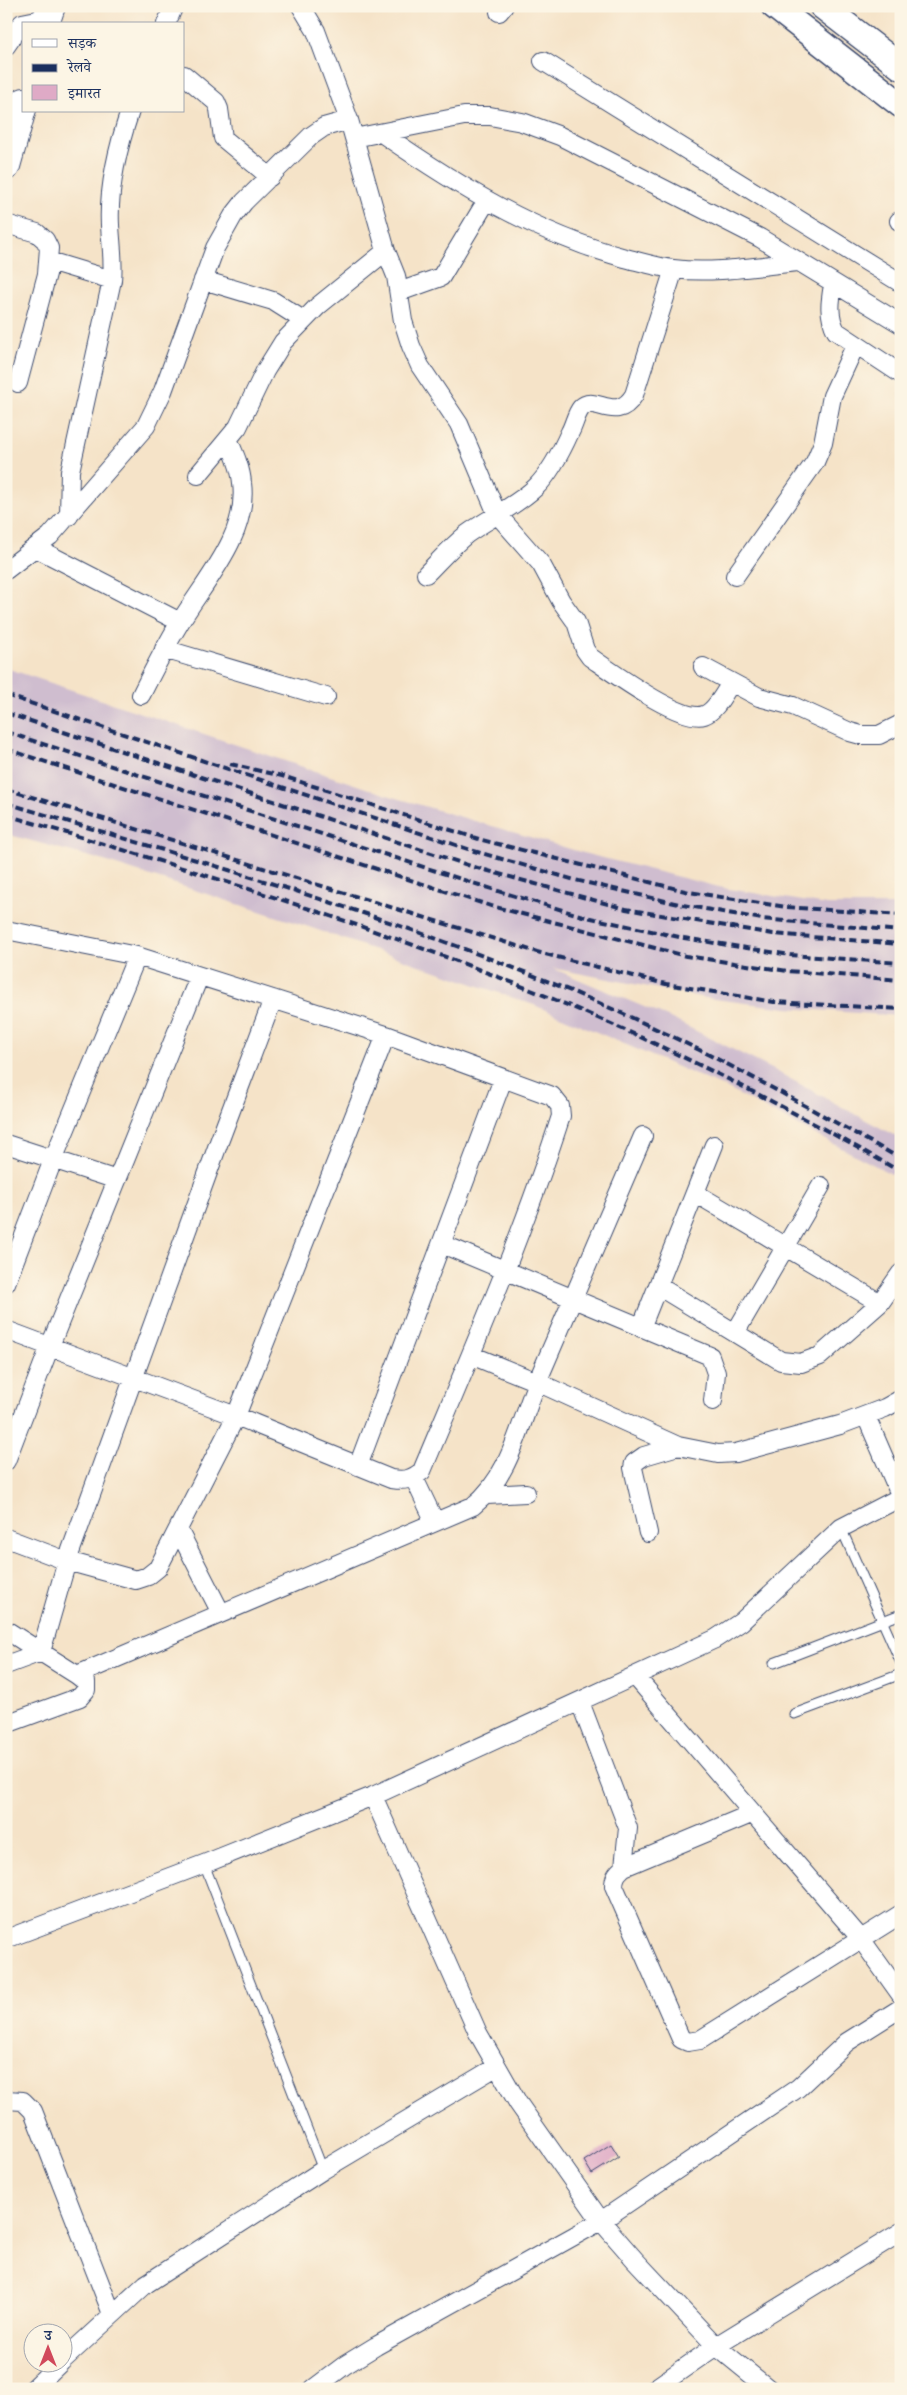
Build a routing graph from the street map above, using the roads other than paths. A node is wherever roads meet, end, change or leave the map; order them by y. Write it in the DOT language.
graph roads {
  1 [pos="174,6"];
  2 [pos="301,6"];
  3 [pos="774,6"];
  4 [pos="822,6"];
  5 [pos="47,16"];
  6 [pos="26,22"];
  7 [pos="167,22"];
  8 [pos="22,23"];
  9 [pos="6,46"];
  10 [pos="543,61"];
  11 [pos="901,67"];
  12 [pos="185,76"];
  13 [pos="901,105"];
  14 [pos="22,109"];
  15 [pos="130,112"];
  16 [pos="349,120"];
  17 [pos="383,134"];
  18 [pos="354,138"];
  19 [pos="6,166"];
  20 [pos="270,177"];
  21 [pos="487,200"];
  22 [pos="6,224"];
  23 [pos="386,252"];
  24 [pos="49,261"];
  25 [pos="798,262"];
  26 [pos="674,269"];
  27 [pos="112,280"];
  28 [pos="203,280"];
  29 [pos="901,283"];
  30 [pos="833,285"];
  31 [pos="398,292"];
  32 [pos="304,320"];
  33 [pos="901,324"];
  34 [pos="855,346"];
  35 [pos="901,374"];
  36 [pos="18,383"];
  37 [pos="228,439"];
  38 [pos="198,475"];
  39 [pos="497,514"];
  40 [pos="69,516"];
  41 [pos="36,548"];
  42 [pos="6,570"];
  43 [pos="426,574"];
  44 [pos="735,576"];
  45 [pos="180,622"];
  46 [pos="164,649"];
  47 [pos="703,667"];
  48 [pos="731,683"];
  49 [pos="141,695"];
  50 [pos="326,697"];
  51 [pos="901,724"];
  52 [pos="6,930"];
  53 [pos="138,956"];
  54 [pos="199,977"];
  55 [pos="273,999"];
  56 [pos="386,1035"];
  57 [pos="503,1079"];
  58 [pos="643,1136"];
  59 [pos="6,1144"];
  60 [pos="714,1145"];
  61 [pos="53,1160"];
  62 [pos="117,1180"];
  63 [pos="821,1186"];
  64 [pos="695,1193"];
  65 [pos="442,1244"];
  66 [pos="786,1246"];
  67 [pos="505,1270"];
  68 [pos="901,1273"];
  69 [pos="6,1282"];
  70 [pos="658,1286"];
  71 [pos="573,1299"];
  72 [pos="880,1303"];
  73 [pos="641,1328"];
  74 [pos="6,1330"];
  75 [pos="735,1333"];
  76 [pos="50,1346"];
  77 [pos="471,1355"];
  78 [pos="134,1378"];
  79 [pos="537,1382"];
  80 [pos="901,1399"];
  81 [pos="713,1401"];
  82 [pos="236,1416"];
  83 [pos="866,1416"];
  84 [pos="678,1446"];
  85 [pos="6,1461"];
  86 [pos="358,1466"];
  87 [pos="414,1478"];
  88 [pos="526,1493"];
  89 [pos="487,1495"];
  90 [pos="901,1497"];
  91 [pos="435,1522"];
  92 [pos="841,1528"];
  93 [pos="178,1529"];
  94 [pos="648,1533"];
  95 [pos="6,1538"];
  96 [pos="67,1562"];
  97 [pos="221,1613"];
  98 [pos="901,1614"];
  99 [pos="884,1620"];
  100 [pos="6,1630"];
  101 [pos="41,1652"];
  102 [pos="774,1663"];
  103 [pos="901,1663"];
  104 [pos="6,1665"];
  105 [pos="901,1674"];
  106 [pos="77,1675"];
  107 [pos="635,1676"];
  108 [pos="580,1702"];
  109 [pos="794,1714"];
  110 [pos="6,1724"];
  111 [pos="373,1796"];
  112 [pos="751,1814"];
  113 [pos="204,1864"];
  114 [pos="624,1867"];
  115 [pos="901,1914"];
  116 [pos="6,1939"];
  117 [pos="861,1939"];
  118 [pos="901,1995"];
  119 [pos="901,2008"];
  120 [pos="496,2067"];
  121 [pos="6,2100"];
  122 [pos="323,2170"];
  123 [pos="601,2220"];
  124 [pos="901,2232"];
  125 [pos="112,2314"];
  126 [pos="716,2346"];
  127 [pos="72,2352"];
  128 [pos="51,2372"];
  129 [pos="33,2389"];
  130 [pos="313,2389"];
  131 [pos="654,2389"];
  132 [pos="769,2389"];
  1 -- 7 [label="street"];
  2 -- 16 [label="street"];
  3 -- 13 [label="main road"];
  4 -- 11 [label="main road"];
  5 -- 6 [label="street"];
  8 -- 9 [label="street"];
  10 -- 29 [label="street"];
  12 -- 20 [label="street"];
  14 -- 19 [label="highway"];
  15 -- 27 [label="street"];
  16 -- 18 [label="street"];
  16 -- 20 [label="street"];
  17 -- 18 [label="street"];
  17 -- 21 [label="street"];
  17 -- 25 [label="street"];
  18 -- 23 [label="street"];
  20 -- 28 [label="street"];
  21 -- 26 [label="street"];
  21 -- 31 [label="street"];
  22 -- 24 [label="street"];
  23 -- 31 [label="street"];
  23 -- 32 [label="street"];
  24 -- 27 [label="street"];
  24 -- 36 [label="street"];
  25 -- 26 [label="street"];
  25 -- 30 [label="street"];
  26 -- 39 [label="street"];
  27 -- 40 [label="street"];
  28 -- 32 [label="street"];
  28 -- 40 [label="street"];
  30 -- 33 [label="street"];
  30 -- 34 [label="street"];
  31 -- 39 [label="street"];
  32 -- 37 [label="street"];
  34 -- 35 [label="street"];
  34 -- 44 [label="street"];
  37 -- 38 [label="street"];
  37 -- 45 [label="street"];
  39 -- 43 [label="street"];
  39 -- 48 [label="street"];
  40 -- 41 [label="street"];
  41 -- 42 [label="street"];
  41 -- 45 [label="street"];
  45 -- 46 [label="street"];
  46 -- 49 [label="street"];
  46 -- 50 [label="street"];
  47 -- 48 [label="street"];
  48 -- 51 [label="street"];
  52 -- 53 [label="street"];
  53 -- 54 [label="street"];
  53 -- 61 [label="street"];
  54 -- 55 [label="street"];
  54 -- 62 [label="street"];
  55 -- 56 [label="street"];
  55 -- 78 [label="street"];
  56 -- 57 [label="street"];
  56 -- 82 [label="street"];
  57 -- 65 [label="street"];
  57 -- 67 [label="street"];
  58 -- 71 [label="street"];
  59 -- 61 [label="street"];
  60 -- 64 [label="street"];
  61 -- 62 [label="street"];
  61 -- 69 [label="street"];
  62 -- 76 [label="street"];
  63 -- 66 [label="street"];
  64 -- 66 [label="street"];
  64 -- 70 [label="street"];
  65 -- 67 [label="street"];
  65 -- 86 [label="street"];
  66 -- 72 [label="street"];
  66 -- 75 [label="street"];
  67 -- 71 [label="street"];
  67 -- 77 [label="street"];
  68 -- 72 [label="street"];
  70 -- 73 [label="street"];
  70 -- 75 [label="street"];
  71 -- 73 [label="street"];
  71 -- 79 [label="street"];
  72 -- 75 [label="street"];
  73 -- 81 [label="street"];
  74 -- 76 [label="street"];
  76 -- 78 [label="street"];
  76 -- 85 [label="street"];
  77 -- 79 [label="street"];
  77 -- 87 [label="street"];
  78 -- 82 [label="street"];
  78 -- 96 [label="street"];
  79 -- 84 [label="street"];
  79 -- 89 [label="street"];
  80 -- 83 [label="street"];
  82 -- 86 [label="street"];
  82 -- 93 [label="street"];
  83 -- 84 [label="street"];
  83 -- 90 [label="street"];
  84 -- 94 [label="street"];
  86 -- 87 [label="street"];
  87 -- 91 [label="street"];
  88 -- 89 [label="street"];
  89 -- 91 [label="street"];
  90 -- 92 [label="street"];
  91 -- 97 [label="street"];
  92 -- 99 [label="lane"];
  92 -- 107 [label="street"];
  93 -- 96 [label="street"];
  93 -- 97 [label="street"];
  95 -- 96 [label="street"];
  96 -- 101 [label="street"];
  97 -- 106 [label="street"];
  98 -- 99 [label="lane"];
  99 -- 102 [label="lane"];
  99 -- 103 [label="lane"];
  100 -- 101 [label="street"];
  101 -- 104 [label="street"];
  101 -- 106 [label="street"];
  105 -- 109 [label="lane"];
  106 -- 110 [label="street"];
  107 -- 108 [label="street"];
  107 -- 112 [label="street"];
  108 -- 111 [label="street"];
  108 -- 114 [label="street"];
  111 -- 113 [label="street"];
  111 -- 120 [label="street"];
  112 -- 114 [label="street"];
  112 -- 117 [label="street"];
  113 -- 116 [label="street"];
  113 -- 122 [label="lane"];
  114 -- 117 [label="street"];
  115 -- 117 [label="street"];
  117 -- 118 [label="street"];
  119 -- 123 [label="street"];
  120 -- 122 [label="street"];
  120 -- 123 [label="street"];
  121 -- 125 [label="street"];
  122 -- 125 [label="street"];
  123 -- 126 [label="street"];
  123 -- 130 [label="street"];
  124 -- 126 [label="street"];
  125 -- 127 [label="street"];
  126 -- 131 [label="street"];
  126 -- 132 [label="street"];
  128 -- 129 [label="street"];
}
